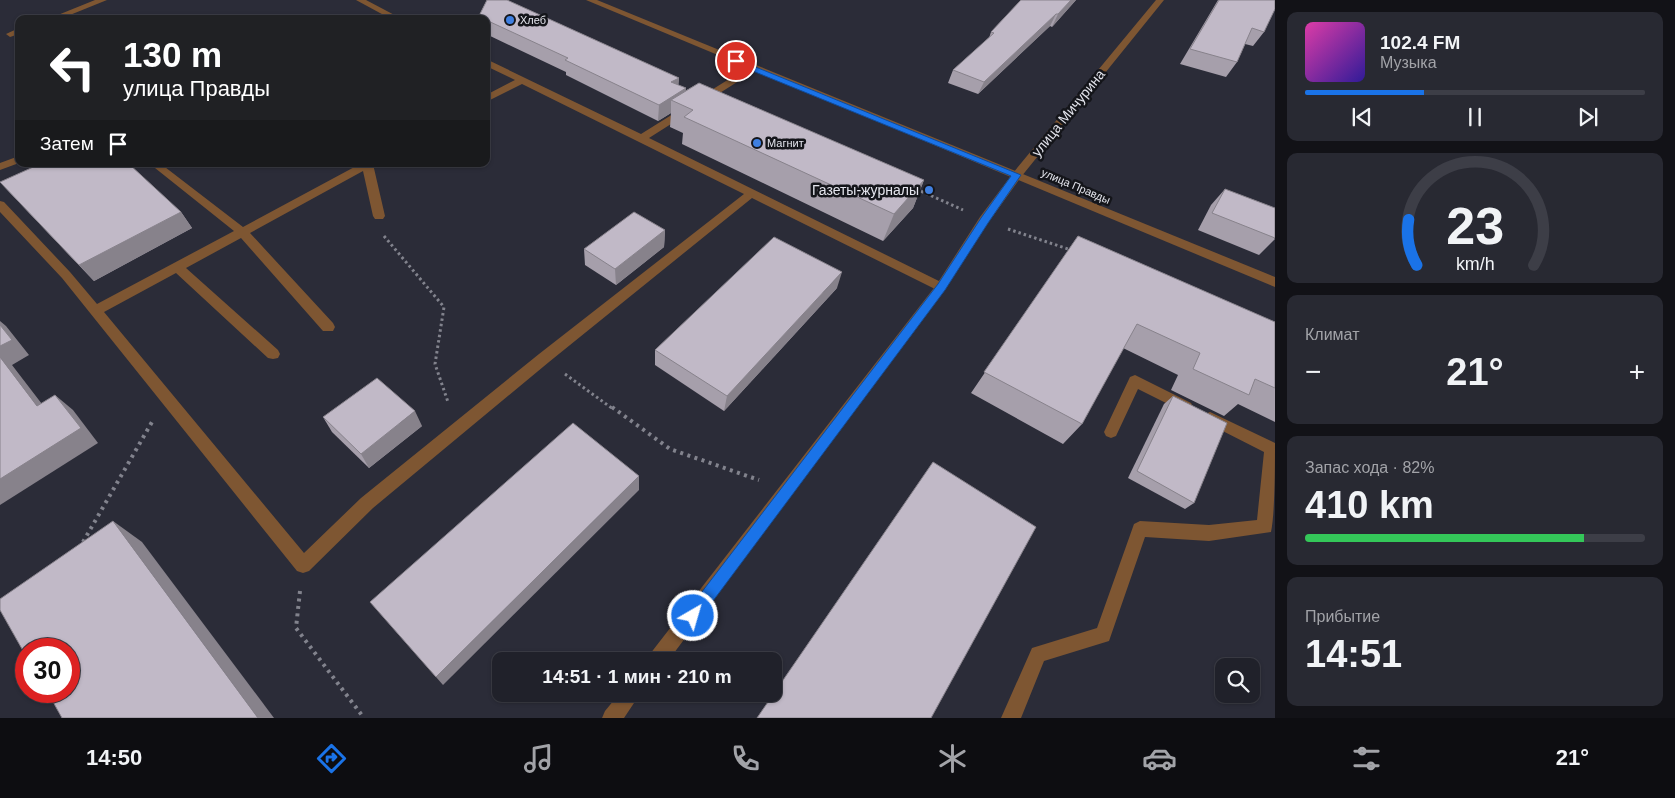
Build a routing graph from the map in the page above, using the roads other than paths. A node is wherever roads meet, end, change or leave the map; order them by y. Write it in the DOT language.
graph roads {
  1 [pos="103,0"];
  2 [pos="360,0"];
  3 [pos="590,0"];
  4 [pos="1160,0"];
  5 [pos="63,15"];
  6 [pos="392,15"];
  7 [pos="490,64"];
  8 [pos="753,68"];
  9 [pos="522,80"];
  10 [pos="490,98"];
  11 [pos="641,139"];
  12 [pos="15,161"];
  13 [pos="0,167"];
  14 [pos="159,167"];
  15 [pos="361,167"];
  16 [pos="368,167"];
  17 [pos="1017,175"];
  18 [pos="752,193"];
  19 [pos="0,205"];
  20 [pos="379,216"];
  21 [pos="242,232"];
  22 [pos="177,267"];
  23 [pos="1275,282"];
  24 [pos="941,287"];
  25 [pos="96,311"];
  26 [pos="328,327"];
  27 [pos="273,354"];
  28 [pos="1111,432"];
  29 [pos="1273,470"];
  30 [pos="664,652"];
  31 [pos="625,702"];
  32 [pos="612,718"];
  33 [pos="1012,718"];
  1 -- 5 [label="street"];
  2 -- 6 [label="street"];
  3 -- 8 [label="street, улица Правды"];
  4 -- 17 [label="street, улица Мичурина"];
  7 -- 9 [label="street"];
  8 -- 11 [label="street"];
  8 -- 17 [label="street, улица Правды"];
  9 -- 10 [label="street"];
  9 -- 11 [label="street"];
  11 -- 18 [label="street"];
  12 -- 13 [label="street"];
  14 -- 21 [label="street"];
  15 -- 21 [label="street"];
  16 -- 20 [label="street"];
  17 -- 23 [label="street, улица Правды"];
  17 -- 24 [label="street, улица Мичурина"];
  18 -- 24 [label="street"];
  18 -- 25 [label="street"];
  19 -- 25 [label="street"];
  21 -- 22 [label="street"];
  21 -- 26 [label="street"];
  22 -- 25 [label="street"];
  22 -- 27 [label="street"];
  24 -- 30 [label="street, улица Мичурина"];
  28 -- 29 [label="street"];
  29 -- 33 [label="street"];
  31 -- 32 [label="street"];
}
